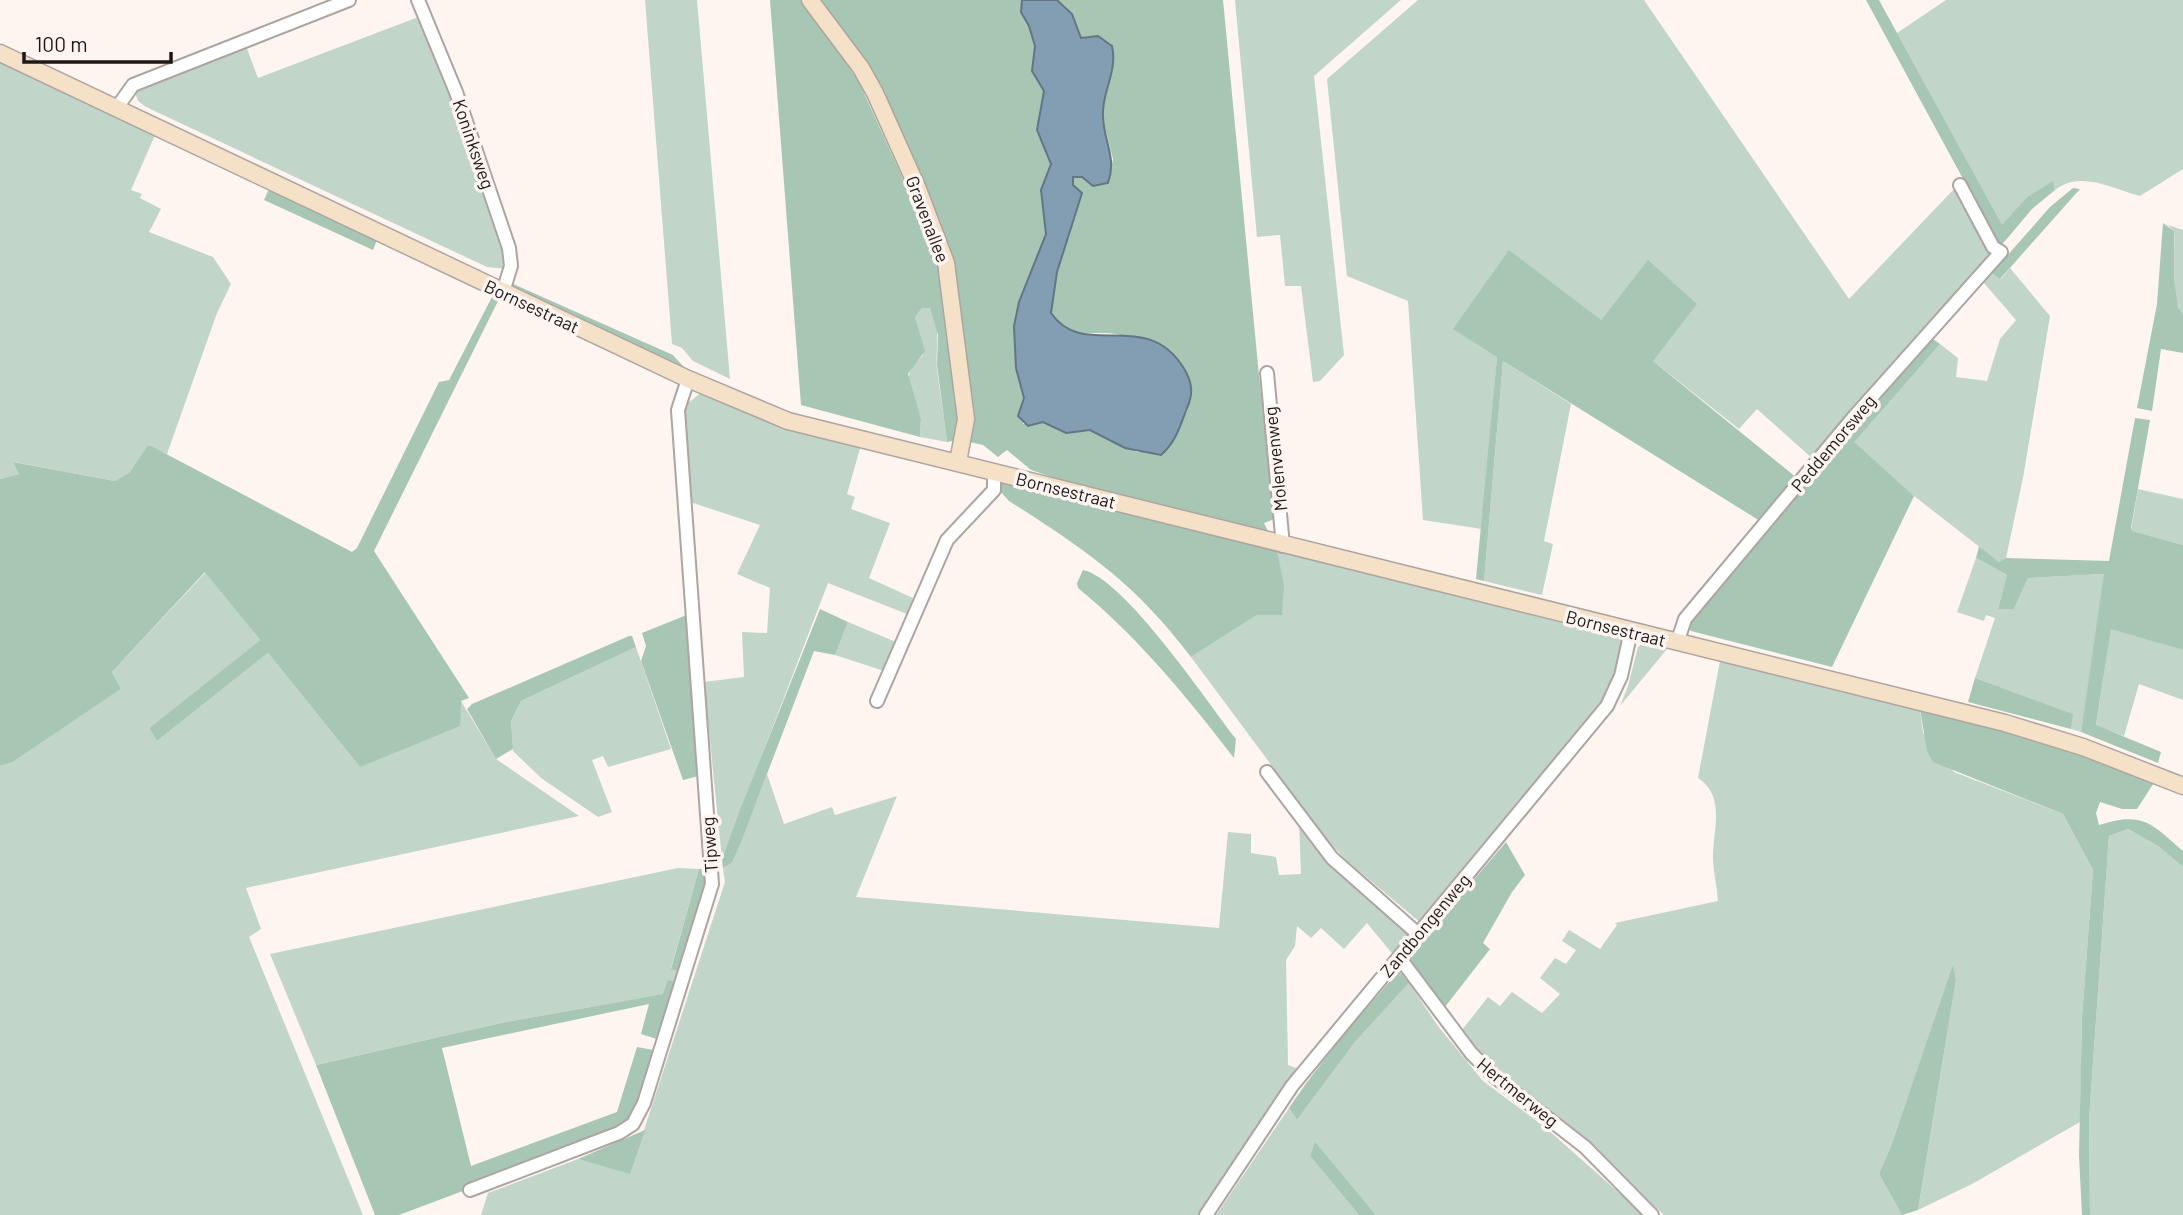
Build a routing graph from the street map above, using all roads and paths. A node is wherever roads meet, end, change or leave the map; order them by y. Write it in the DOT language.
graph roads {
  1 [pos="349,0"];
  2 [pos="418,0"];
  3 [pos="810,0"];
  4 [pos="0,53"];
  5 [pos="116,109"];
  6 [pos="1960,185"];
  7 [pos="503,292"];
  8 [pos="1267,373"];
  9 [pos="688,379"];
  10 [pos="958,462"];
  11 [pos="994,472"];
  12 [pos="1283,546"];
  13 [pos="1631,631"];
  14 [pos="1677,643"];
  15 [pos="877,701"];
  16 [pos="1267,772"];
  17 [pos="2183,786"];
  18 [pos="1418,934"];
  19 [pos="1399,957"];
  20 [pos="470,1190"];
  21 [pos="1206,1215"];
  22 [pos="1652,1215"];
  1 -- 5 [label="street"];
  2 -- 7 [label="street, Koninksweg"];
  3 -- 10 [label="street, Gravenallee"];
  4 -- 5 [label="street, Bornsestraat"];
  5 -- 7 [label="street, Bornsestraat"];
  6 -- 14 [label="street, Peddemorsweg"];
  7 -- 9 [label="street, Bornsestraat"];
  8 -- 12 [label="street, Molenvenweg"];
  9 -- 10 [label="street, Bornsestraat"];
  9 -- 20 [label="street, Tipweg"];
  10 -- 11 [label="street, Bornsestraat"];
  11 -- 12 [label="street, Bornsestraat"];
  11 -- 15 [label="street, Bornsestraat"];
  12 -- 13 [label="street, Bornsestraat"];
  13 -- 14 [label="street, Bornsestraat"];
  13 -- 18 [label="street, Zandbongenweg"];
  14 -- 17 [label="street, Bornsestraat"];
  16 -- 18 [label="street"];
  18 -- 19 [label="street, Zandbongenweg"];
  19 -- 21 [label="street, Zandbongenweg"];
  19 -- 22 [label="street, Hertmerweg"];
}
